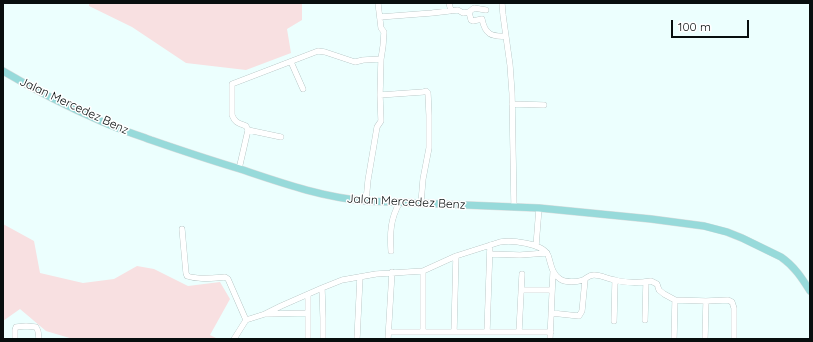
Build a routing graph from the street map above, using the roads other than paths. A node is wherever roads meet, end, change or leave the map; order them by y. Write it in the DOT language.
graph roads {
  1 [pos="378,3"];
  2 [pos="449,3"];
  3 [pos="502,3"];
  4 [pos="486,10"];
  5 [pos="451,11"];
  6 [pos="469,12"];
  7 [pos="380,17"];
  8 [pos="506,36"];
  9 [pos="381,59"];
  10 [pos="291,62"];
  11 [pos="3,71"];
  12 [pos="303,89"];
  13 [pos="380,95"];
  14 [pos="512,104"];
  15 [pos="544,105"];
  16 [pos="248,130"];
  17 [pos="281,137"];
  18 [pos="239,169"];
  19 [pos="366,201"];
  20 [pos="400,202"];
  21 [pos="421,203"];
  22 [pos="514,207"];
  23 [pos="539,208"];
  24 [pos="182,228"];
  25 [pos="490,245"];
  26 [pos="536,246"];
  27 [pos="391,251"];
  28 [pos="490,254"];
  29 [pos="547,254"];
  30 [pos="456,256"];
  31 [pos="423,271"];
  32 [pos="392,272"];
  33 [pos="553,272"];
  34 [pos="522,274"];
  35 [pos="360,277"];
  36 [pos="585,280"];
  37 [pos="615,281"];
  38 [pos="646,282"];
  39 [pos="322,288"];
  40 [pos="522,290"];
  41 [pos="552,290"];
  42 [pos="810,291"];
  43 [pos="308,295"];
  44 [pos="676,300"];
  45 [pos="706,301"];
  46 [pos="307,313"];
  47 [pos="551,313"];
  48 [pos="265,314"];
  49 [pos="246,320"];
  50 [pos="645,320"];
  51 [pos="614,321"];
  52 [pos="389,332"];
  53 [pos="423,332"];
  54 [pos="439,332"];
  55 [pos="454,332"];
  56 [pos="472,332"];
  57 [pos="487,332"];
  58 [pos="520,332"];
  59 [pos="550,332"];
  60 [pos="15,339"];
  61 [pos="38,339"];
  62 [pos="234,339"];
  63 [pos="308,339"];
  64 [pos="323,339"];
  65 [pos="357,339"];
  66 [pos="388,339"];
  67 [pos="440,339"];
  68 [pos="473,339"];
  69 [pos="550,339"];
  70 [pos="674,339"];
  71 [pos="705,339"];
  72 [pos="734,339"];
  1 -- 7 [label="street"];
  2 -- 5 [label="street"];
  3 -- 8 [label="street"];
  4 -- 6 [label="street"];
  5 -- 6 [label="street"];
  5 -- 7 [label="street"];
  6 -- 8 [label="street"];
  7 -- 9 [label="street"];
  8 -- 14 [label="street"];
  9 -- 10 [label="street"];
  9 -- 13 [label="street"];
  10 -- 12 [label="street"];
  10 -- 16 [label="street"];
  11 -- 18 [label="main road, Jalan Mercedez Benz"];
  13 -- 19 [label="street"];
  13 -- 21 [label="street"];
  14 -- 15 [label="street"];
  14 -- 22 [label="street"];
  16 -- 17 [label="street"];
  16 -- 18 [label="street"];
  18 -- 19 [label="main road, Jalan Mercedez Benz"];
  19 -- 20 [label="main road, Jalan Mercedez Benz"];
  20 -- 21 [label="main road, Jalan Mercedez Benz"];
  20 -- 27 [label="street"];
  21 -- 22 [label="main road, Jalan Mercedez Benz"];
  22 -- 23 [label="main road, Jalan Mercedez Benz"];
  23 -- 26 [label="street"];
  23 -- 42 [label="main road, Jalan Mercedez Benz"];
  24 -- 49 [label="street"];
  25 -- 26 [label="street"];
  25 -- 28 [label="street"];
  25 -- 30 [label="street"];
  26 -- 29 [label="street"];
  28 -- 29 [label="street"];
  28 -- 57 [label="street"];
  29 -- 33 [label="street"];
  30 -- 31 [label="street"];
  30 -- 55 [label="street"];
  31 -- 32 [label="street"];
  31 -- 53 [label="street"];
  32 -- 35 [label="street"];
  32 -- 52 [label="street"];
  33 -- 36 [label="street"];
  33 -- 41 [label="street"];
  34 -- 40 [label="street"];
  35 -- 39 [label="street"];
  35 -- 65 [label="street"];
  36 -- 37 [label="street"];
  36 -- 47 [label="street"];
  37 -- 38 [label="street"];
  37 -- 51 [label="street"];
  38 -- 44 [label="street"];
  38 -- 50 [label="street"];
  39 -- 43 [label="street"];
  39 -- 64 [label="street"];
  40 -- 41 [label="street"];
  40 -- 58 [label="street"];
  41 -- 47 [label="street"];
  43 -- 46 [label="street"];
  43 -- 48 [label="street"];
  44 -- 45 [label="street"];
  44 -- 70 [label="street"];
  45 -- 71 [label="street"];
  45 -- 72 [label="street"];
  46 -- 48 [label="street"];
  46 -- 63 [label="street"];
  47 -- 59 [label="street"];
  48 -- 49 [label="street"];
  49 -- 62 [label="street"];
  52 -- 53 [label="street"];
  52 -- 66 [label="street"];
  53 -- 54 [label="street"];
  54 -- 55 [label="street"];
  54 -- 67 [label="street"];
  55 -- 56 [label="street"];
  56 -- 57 [label="street"];
  56 -- 68 [label="street"];
  57 -- 58 [label="street"];
  58 -- 59 [label="street"];
  59 -- 69 [label="street"];
  60 -- 61 [label="street"];
}
